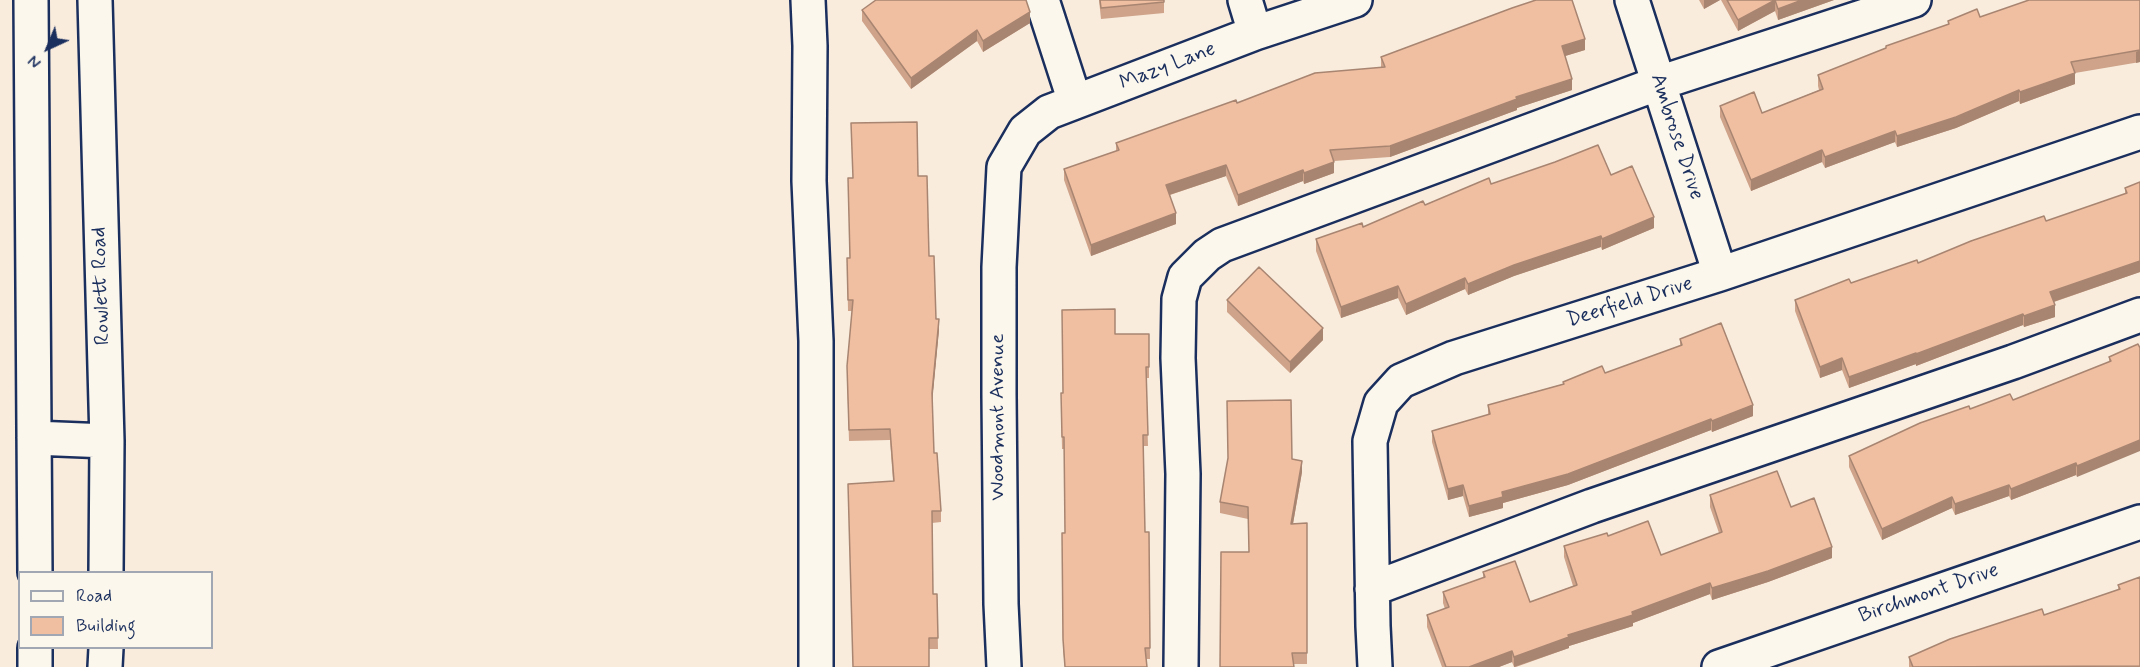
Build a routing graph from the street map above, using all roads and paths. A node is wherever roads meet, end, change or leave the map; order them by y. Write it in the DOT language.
graph roads {
  1 [pos="31,0"];
  2 [pos="95,0"];
  3 [pos="808,0"];
  4 [pos="1042,0"];
  5 [pos="1245,0"];
  6 [pos="1355,0"];
  7 [pos="1632,0"];
  8 [pos="1914,0"];
  9 [pos="1255,33"];
  10 [pos="1659,83"];
  11 [pos="1075,102"];
  12 [pos="2140,132"];
  13 [pos="1005,167"];
  14 [pos="1720,274"];
  15 [pos="2140,315"];
  16 [pos="34,438"];
  17 [pos="107,441"];
  18 [pos="2140,522"];
  19 [pos="35,571"];
  20 [pos="106,571"];
  21 [pos="1372,589"];
  22 [pos="35,649"];
  23 [pos="106,649"];
  24 [pos="35,667"];
  25 [pos="105,667"];
  26 [pos="816,667"];
  27 [pos="1004,667"];
  28 [pos="1181,667"];
  29 [pos="1376,667"];
  30 [pos="1719,667"];
  1 -- 16 [label="street"];
  2 -- 17 [label="street, Rowlett Road"];
  3 -- 26 [label="street"];
  4 -- 11 [label="street"];
  5 -- 9 [label="street"];
  6 -- 9 [label="street, Mazy Lane"];
  7 -- 10 [label="street, Ambrose Drive"];
  8 -- 10 [label="street"];
  9 -- 11 [label="street, Mazy Lane"];
  10 -- 14 [label="street, Ambrose Drive"];
  10 -- 28 [label="street"];
  11 -- 13 [label="street, Mazy Lane"];
  12 -- 14 [label="street, Deerfield Drive"];
  13 -- 27 [label="street, Woodmont Avenue"];
  14 -- 21 [label="street, Deerfield Drive"];
  15 -- 21 [label="street"];
  16 -- 17 [label="street"];
  16 -- 19 [label="street"];
  17 -- 20 [label="street, Rowlett Road"];
  18 -- 30 [label="street, Birchmont Drive"];
  21 -- 29 [label="street, Deerfield Drive"];
  22 -- 24 [label="street"];
  23 -- 25 [label="street"];
}
